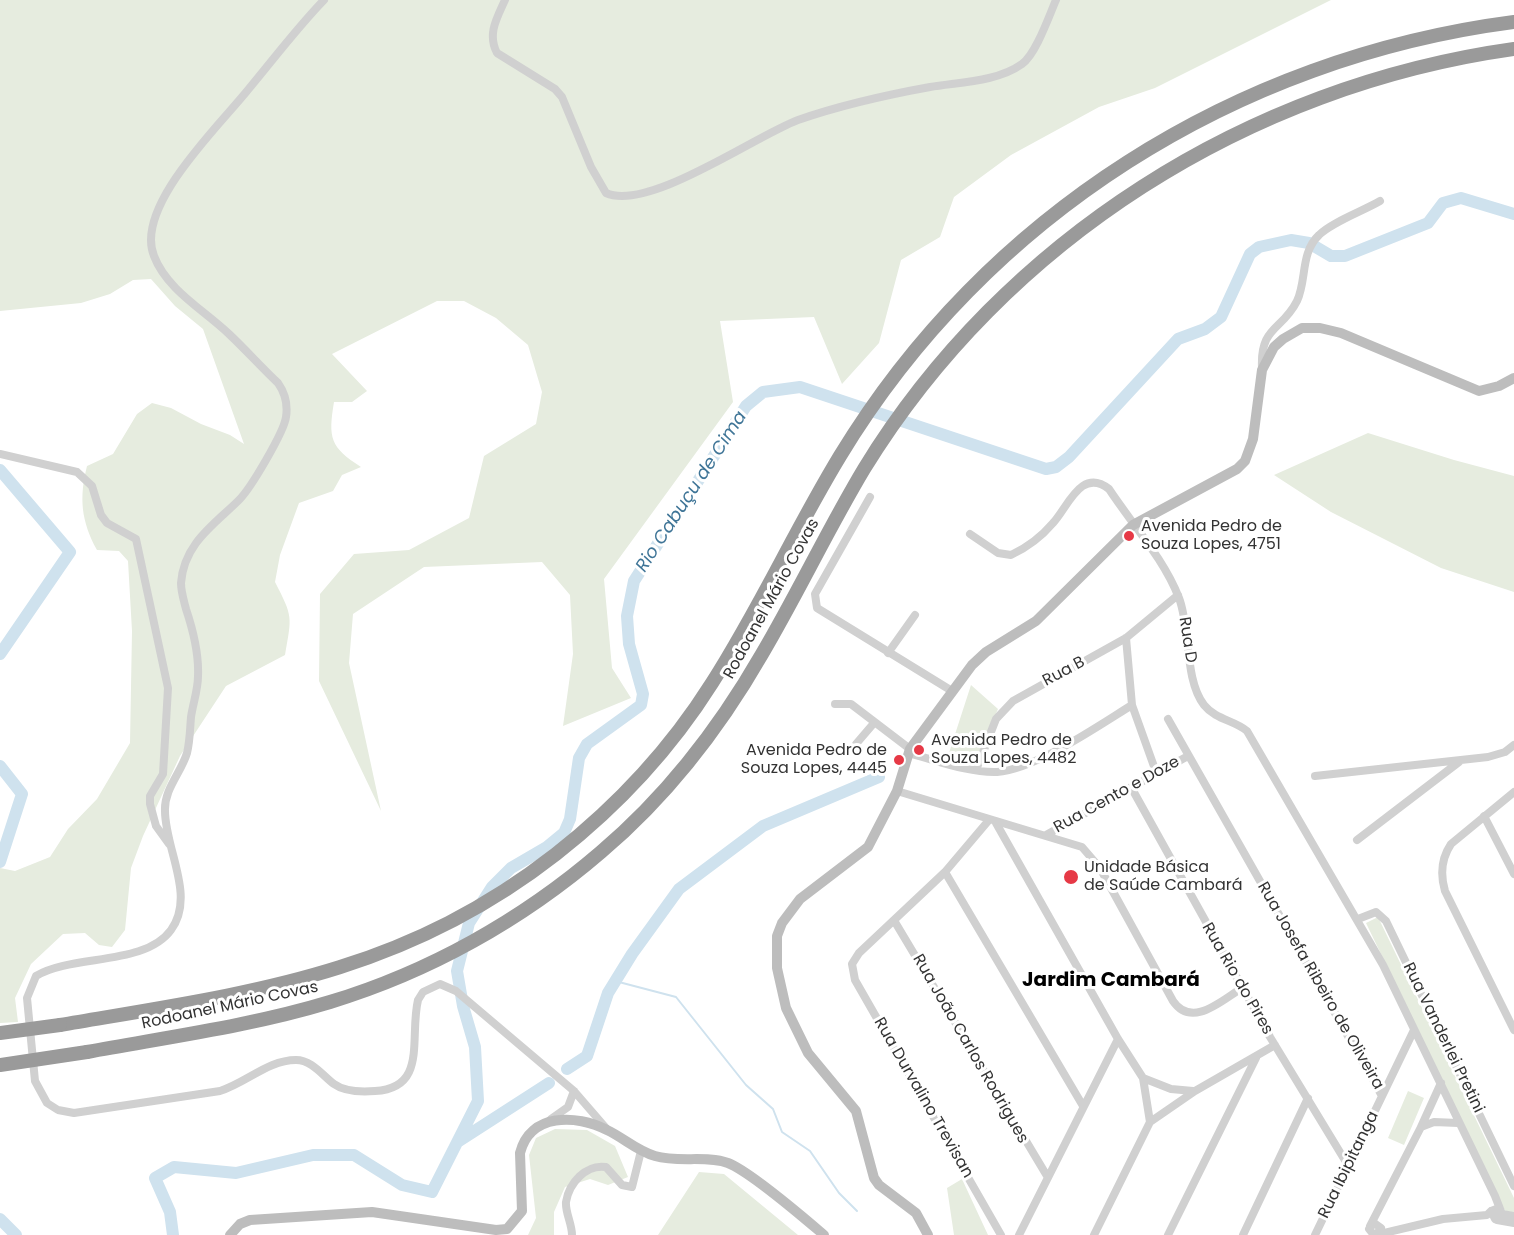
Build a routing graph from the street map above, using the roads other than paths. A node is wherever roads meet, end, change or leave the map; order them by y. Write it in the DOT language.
graph roads {
  1 [pos="324,0"];
  2 [pos="505,0"];
  3 [pos="1056,0"];
  4 [pos="1514,22"];
  5 [pos="1514,49"];
  6 [pos="1380,201"];
  7 [pos="1262,370"];
  8 [pos="1514,378"];
  9 [pos="0,454"];
  10 [pos="870,497"];
  11 [pos="1132,525"];
  12 [pos="970,534"];
  13 [pos="1178,595"];
  14 [pos="915,615"];
  15 [pos="1126,638"];
  16 [pos="888,653"];
  17 [pos="952,692"];
  18 [pos="836,704"];
  19 [pos="1132,705"];
  20 [pos="1168,719"];
  21 [pos="874,723"];
  22 [pos="1253,739"];
  23 [pos="856,744"];
  24 [pos="1514,745"];
  25 [pos="909,751"];
  26 [pos="1188,756"];
  27 [pos="1460,761"];
  28 [pos="976,770"];
  29 [pos="1156,772"];
  30 [pos="1315,776"];
  31 [pos="1131,787"];
  32 [pos="897,791"];
  33 [pos="1514,792"];
  34 [pos="1484,816"];
  35 [pos="992,821"];
  36 [pos="1047,835"];
  37 [pos="1357,840"];
  38 [pos="170,846"];
  39 [pos="945,872"];
  40 [pos="1514,874"];
  41 [pos="1358,918"];
  42 [pos="895,922"];
  43 [pos="1242,988"];
  44 [pos="1414,1030"];
  45 [pos="1514,1030"];
  46 [pos="0,1034"];
  47 [pos="1118,1039"];
  48 [pos="1275,1045"];
  49 [pos="1256,1058"];
  50 [pos="0,1065"];
  51 [pos="1143,1078"];
  52 [pos="1441,1083"];
  53 [pos="574,1091"];
  54 [pos="1195,1091"];
  55 [pos="1382,1096"];
  56 [pos="1308,1098"];
  57 [pos="1083,1106"];
  58 [pos="550,1120"];
  59 [pos="1150,1122"];
  60 [pos="1458,1123"];
  61 [pos="1421,1127"];
  62 [pos="607,1130"];
  63 [pos="641,1151"];
  64 [pos="1349,1167"];
  65 [pos="1047,1176"];
  66 [pos="1514,1186"];
  67 [pos="1495,1213"];
  68 [pos="1514,1216"];
  69 [pos="1514,1223"];
  70 [pos="1374,1231"];
  71 [pos="230,1235"];
  72 [pos="572,1235"];
  73 [pos="824,1235"];
  74 [pos="928,1235"];
  75 [pos="1001,1235"];
  76 [pos="1019,1235"];
  77 [pos="1094,1235"];
  78 [pos="1168,1235"];
  79 [pos="1243,1235"];
  80 [pos="1315,1235"];
  81 [pos="1362,1235"];
  1 -- 38 [label="street"];
  2 -- 3 [label="street"];
  4 -- 46 [label="highway, Rodoanel Mário Covas, bridge"];
  5 -- 50 [label="highway, Rodoanel Mário Covas, bridge"];
  6 -- 7 [label="street"];
  7 -- 8 [label="main road"];
  7 -- 11 [label="main road"];
  9 -- 38 [label="street"];
  10 -- 16 [label="street"];
  11 -- 12 [label="street, Rua D"];
  11 -- 13 [label="street, Rua D"];
  11 -- 17 [label="main road"];
  13 -- 15 [label="street, Rua B"];
  13 -- 22 [label="street, Rua D"];
  14 -- 16 [label="street"];
  15 -- 19 [label="street"];
  15 -- 28 [label="street, Rua B"];
  16 -- 17 [label="street"];
  17 -- 25 [label="main road"];
  18 -- 21 [label="street"];
  19 -- 28 [label="street"];
  19 -- 29 [label="street"];
  20 -- 26 [label="street, Rua Josefa Ribeiro de Oliveira"];
  21 -- 23 [label="street"];
  21 -- 25 [label="street"];
  22 -- 41 [label="street, Rua Vanderlei Pretini"];
  24 -- 27 [label="street"];
  25 -- 28 [label="street"];
  25 -- 32 [label="main road"];
  26 -- 29 [label="street, Rua Cento e Doze"];
  26 -- 55 [label="street, Rua Josefa Ribeiro de Oliveira"];
  27 -- 30 [label="street"];
  27 -- 37 [label="street"];
  29 -- 31 [label="street, Rua Cento e Doze"];
  31 -- 36 [label="street, Rua Cento e Doze"];
  31 -- 43 [label="street, Rua Rio do Pires"];
  32 -- 35 [label="street"];
  32 -- 74 [label="main road"];
  33 -- 34 [label="street"];
  34 -- 40 [label="street"];
  34 -- 45 [label="street"];
  35 -- 36 [label="street"];
  35 -- 39 [label="street"];
  35 -- 47 [label="street"];
  36 -- 43 [label="street"];
  38 -- 53 [label="street"];
  39 -- 42 [label="street"];
  39 -- 57 [label="street"];
  41 -- 44 [label="street, Rua Vanderlei Pretini"];
  41 -- 66 [label="street, Rua Vanderlei Pretini"];
  42 -- 65 [label="street, Rua João Carlos Rodrigues"];
  42 -- 75 [label="street, Rua Durvalino Trevisan"];
  43 -- 48 [label="street, Rua Rio do Pires"];
  44 -- 52 [label="street, Rua Vanderlei Pretini"];
  44 -- 55 [label="street, Rua Ibipitanga"];
  47 -- 51 [label="street"];
  47 -- 57 [label="street"];
  48 -- 49 [label="street"];
  48 -- 56 [label="street, Rua Rio do Pires"];
  49 -- 54 [label="street"];
  49 -- 78 [label="street"];
  51 -- 54 [label="street"];
  51 -- 59 [label="street"];
  52 -- 60 [label="street, Rua Vanderlei Pretini"];
  52 -- 61 [label="street"];
  53 -- 58 [label="street"];
  53 -- 62 [label="street"];
  54 -- 59 [label="street"];
  55 -- 64 [label="street, Rua Ibipitanga"];
  56 -- 64 [label="street, Rua Rio do Pires"];
  56 -- 79 [label="street"];
  57 -- 65 [label="street"];
  58 -- 62 [label="main road"];
  58 -- 71 [label="main road"];
  59 -- 77 [label="street"];
  60 -- 61 [label="street"];
  60 -- 67 [label="street, Rua Vanderlei Pretini"];
  61 -- 70 [label="street"];
  62 -- 63 [label="main road"];
  63 -- 72 [label="street"];
  63 -- 73 [label="main road"];
  64 -- 80 [label="street, Rua Ibipitanga"];
  65 -- 76 [label="street"];
  67 -- 68 [label="street"];
  67 -- 69 [label="street"];
  67 -- 70 [label="street"];
  70 -- 81 [label="street"];
}
